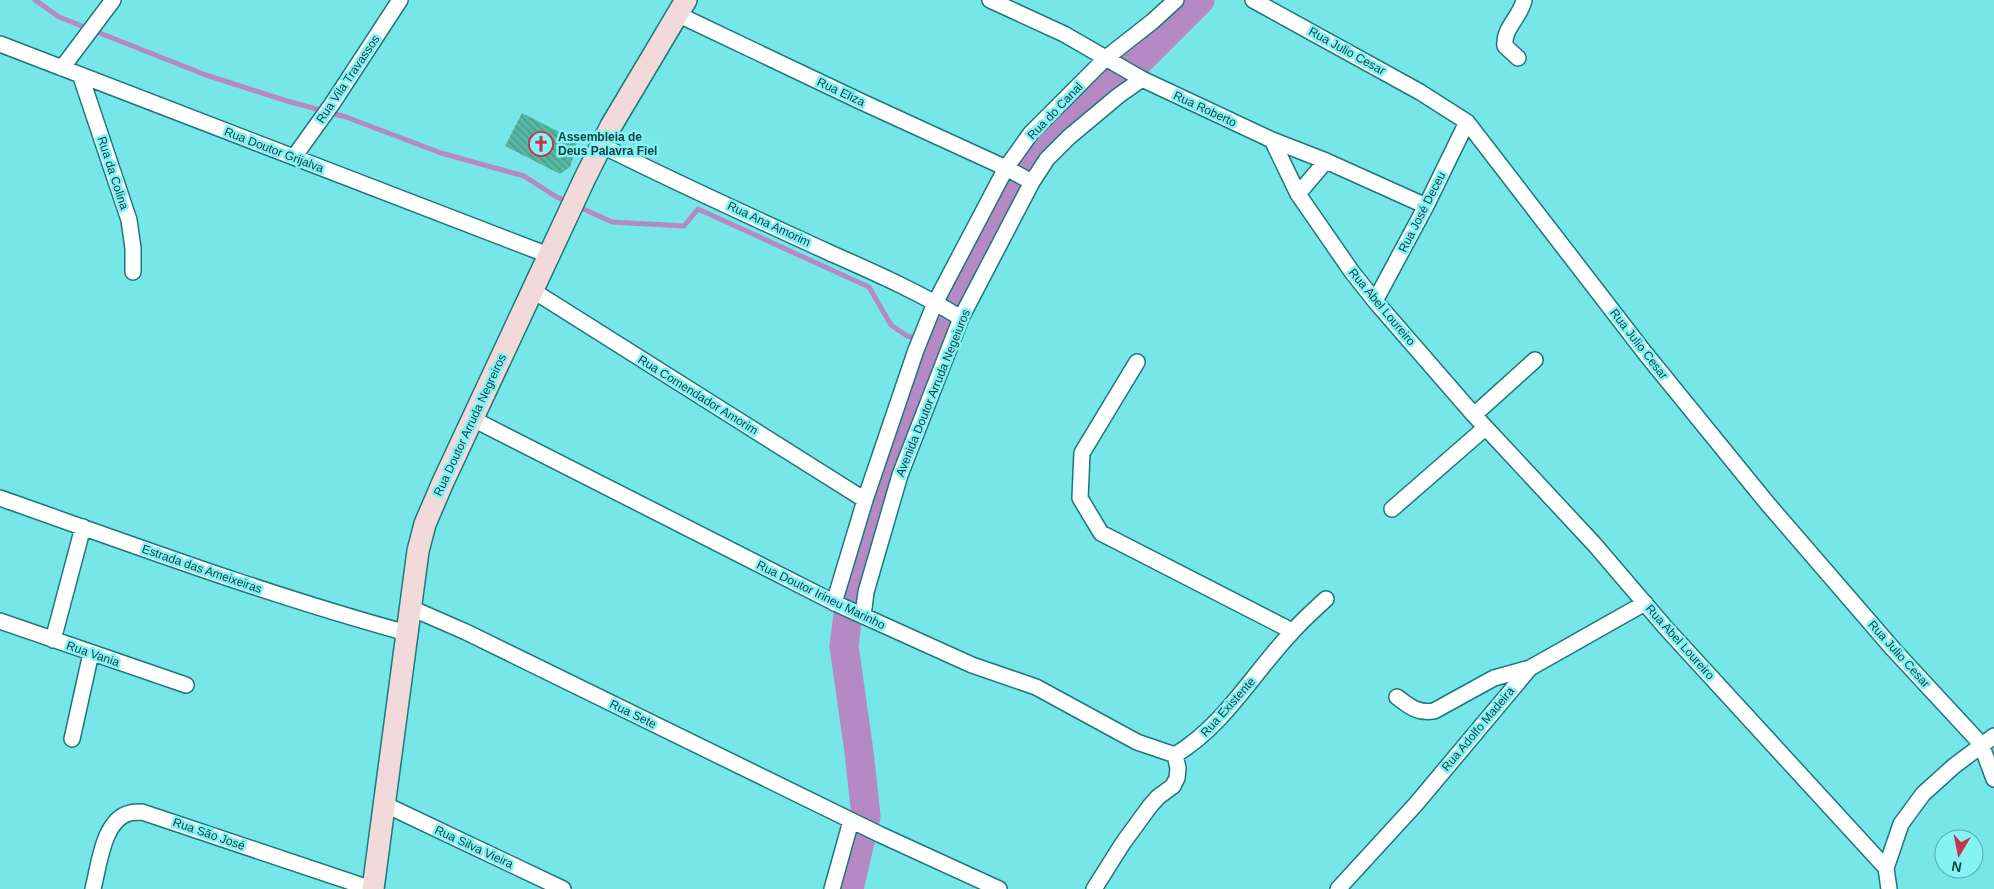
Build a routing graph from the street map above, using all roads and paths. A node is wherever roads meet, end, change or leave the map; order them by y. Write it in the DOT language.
graph roads {
  1 [pos="114,0"];
  2 [pos="400,0"];
  3 [pos="990,0"];
  4 [pos="1176,0"];
  5 [pos="1253,0"];
  6 [pos="1524,0"];
  7 [pos="682,4"];
  8 [pos="0,44"];
  9 [pos="1518,58"];
  10 [pos="1108,59"];
  11 [pos="62,68"];
  12 [pos="81,77"];
  13 [pos="1138,77"];
  14 [pos="1466,122"];
  15 [pos="1272,140"];
  16 [pos="601,145"];
  17 [pos="294,157"];
  18 [pos="1326,161"];
  19 [pos="1008,169"];
  20 [pos="1029,181"];
  21 [pos="1298,194"];
  22 [pos="1426,206"];
  23 [pos="548,255"];
  24 [pos="133,272"];
  25 [pos="532,290"];
  26 [pos="1375,301"];
  27 [pos="935,303"];
  28 [pos="959,317"];
  29 [pos="925,328"];
  30 [pos="1535,360"];
  31 [pos="1137,362"];
  32 [pos="1474,416"];
  33 [pos="473,419"];
  34 [pos="1486,428"];
  35 [pos="0,498"];
  36 [pos="865,500"];
  37 [pos="1392,509"];
  38 [pos="83,527"];
  39 [pos="1326,599"];
  40 [pos="835,603"];
  41 [pos="1645,604"];
  42 [pos="411,608"];
  43 [pos="861,615"];
  44 [pos="0,621"];
  45 [pos="1292,631"];
  46 [pos="407,632"];
  47 [pos="52,640"];
  48 [pos="91,653"];
  49 [pos="1530,668"];
  50 [pos="186,685"];
  51 [pos="1397,697"];
  52 [pos="72,739"];
  53 [pos="1988,740"];
  54 [pos="1175,755"];
  55 [pos="1994,779"];
  56 [pos="386,805"];
  57 [pos="853,822"];
  58 [pos="1886,868"];
  59 [pos="94,889"];
  60 [pos="373,889"];
  61 [pos="563,889"];
  62 [pos="832,889"];
  63 [pos="998,889"];
  64 [pos="1094,889"];
  65 [pos="1338,889"];
  66 [pos="1889,889"];
  1 -- 11 [label="street"];
  2 -- 17 [label="street, Rua Vila Travassos"];
  3 -- 10 [label="street, Rua Roberto"];
  4 -- 10 [label="street, Rua do Canal"];
  5 -- 14 [label="street, Rua Julio Cesar"];
  6 -- 9 [label="street"];
  7 -- 16 [label="street, Rua Doutor Arruda Negreiros"];
  7 -- 19 [label="street, Rua Eliza"];
  8 -- 11 [label="street, Rua Doutor Grijalva"];
  10 -- 13 [label="street, Rua Roberto"];
  10 -- 19 [label="street, Rua do Canal"];
  11 -- 12 [label="street, Rua Doutor Grijalva"];
  12 -- 17 [label="street, Rua Doutor Grijalva"];
  12 -- 24 [label="street, Rua da Colina"];
  13 -- 15 [label="street, Rua Roberto"];
  13 -- 20 [label="street, Avenida Doutor Arruda Negeiuros"];
  14 -- 22 [label="street, Rua José Deceu"];
  14 -- 53 [label="street, Rua Julio Cesar"];
  15 -- 18 [label="street, Rua Roberto"];
  15 -- 21 [label="street, Rua Abel Loureiro"];
  16 -- 23 [label="street, Rua Doutor Arruda Negreiros"];
  16 -- 27 [label="street, Rua Ana Amorim"];
  17 -- 23 [label="street, Rua Doutor Grijalva"];
  18 -- 21 [label="street"];
  18 -- 22 [label="street, Rua Roberto"];
  19 -- 20 [label="street, Rua Eliza"];
  19 -- 27 [label="street, Rua do Canal"];
  20 -- 28 [label="street, Avenida Doutor Arruda Negeiuros"];
  21 -- 26 [label="street, Rua Abel Loureiro"];
  22 -- 26 [label="street, Rua José Deceu"];
  23 -- 25 [label="street, Rua Doutor Arruda Negreiros"];
  25 -- 33 [label="street, Rua Doutor Arruda Negreiros"];
  25 -- 36 [label="street, Rua Comendador Amorim"];
  26 -- 32 [label="street, Rua Abel Loureiro"];
  27 -- 28 [label="street, Rua Ana Amorim"];
  27 -- 29 [label="street, Rua do Canal"];
  28 -- 43 [label="street, Avenida Doutor Arruda Negeiuros"];
  29 -- 36 [label="street, Avenida Doutor Arruda Negeiuros"];
  30 -- 32 [label="street"];
  31 -- 45 [label="street"];
  32 -- 34 [label="street, Rua Abel Loureiro"];
  33 -- 40 [label="street, Rua Doutor Irineu Marinho"];
  33 -- 42 [label="street, Rua Doutor Arruda Negreiros"];
  34 -- 37 [label="street"];
  34 -- 41 [label="street, Rua Abel Loureiro"];
  35 -- 38 [label="street, Estrada das Ameixeiras"];
  36 -- 40 [label="street, Avenida Doutor Arruda Negeiuros"];
  38 -- 46 [label="street, Estrada das Ameixeiras"];
  38 -- 47 [label="street"];
  39 -- 45 [label="street, Rua Existente"];
  40 -- 43 [label="street, Rua Doutor Irineu Marinho"];
  41 -- 49 [label="street, Rua Adolfo Madeira"];
  41 -- 58 [label="street, Rua Abel Loureiro"];
  42 -- 46 [label="street, Rua Doutor Arruda Negreiros"];
  42 -- 57 [label="street, Rua Sete"];
  43 -- 54 [label="street, Rua Doutor Irineu Marinho"];
  44 -- 47 [label="street, Rua Vania"];
  45 -- 54 [label="street, Rua Existente"];
  46 -- 56 [label="street, Rua Doutor Arruda Negreiros"];
  47 -- 48 [label="street, Rua Vania"];
  48 -- 50 [label="street, Rua Vania"];
  48 -- 52 [label="street"];
  49 -- 51 [label="street"];
  49 -- 65 [label="street, Rua Adolfo Madeira"];
  53 -- 55 [label="street"];
  53 -- 58 [label="street"];
  54 -- 64 [label="street"];
  56 -- 60 [label="street, Rua Doutor Arruda Negreiros"];
  56 -- 61 [label="street, Rua Silva Vieira"];
  57 -- 62 [label="street"];
  57 -- 63 [label="street, Rua Sete"];
  58 -- 66 [label="street"];
  59 -- 60 [label="street, Rua São José"];
}
